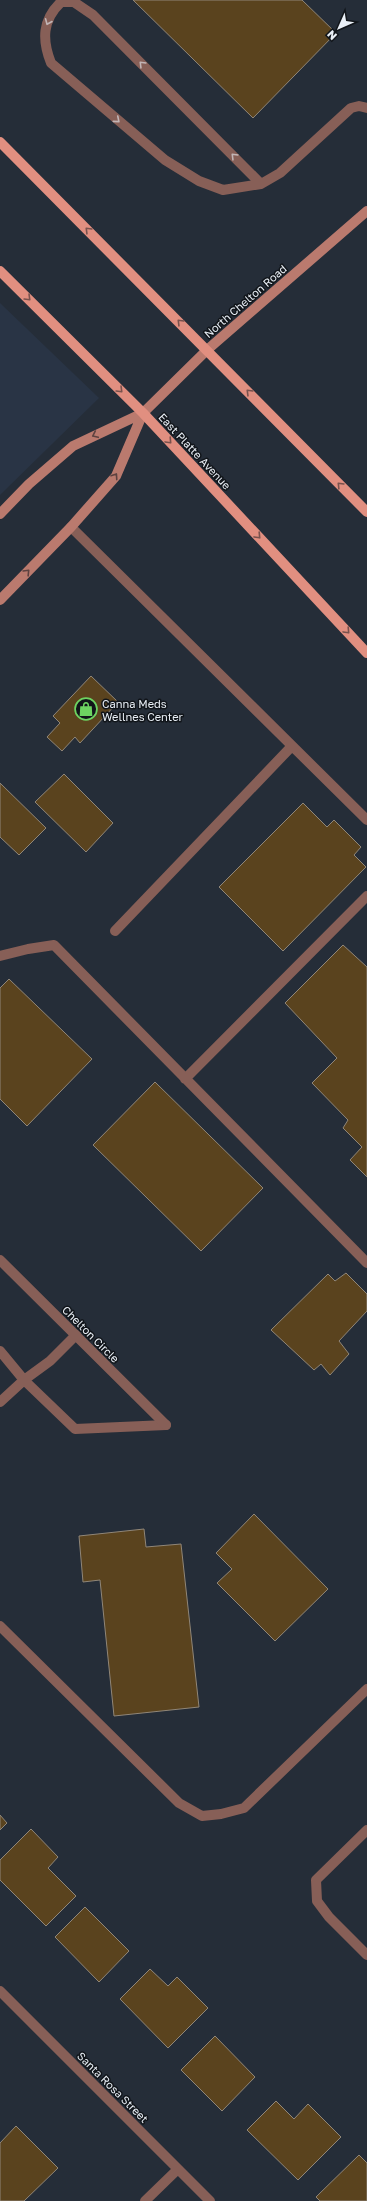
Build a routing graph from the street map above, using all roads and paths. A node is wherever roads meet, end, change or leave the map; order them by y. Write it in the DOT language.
graph roads {
  1 [pos="367,108"];
  2 [pos="0,142"];
  3 [pos="262,184"];
  4 [pos="367,211"];
  5 [pos="0,271"];
  6 [pos="208,350"];
  7 [pos="143,413"];
  8 [pos="367,512"];
  9 [pos="0,514"];
  10 [pos="71,527"];
  11 [pos="0,600"];
  12 [pos="367,653"];
  13 [pos="292,746"];
  14 [pos="367,820"];
  15 [pos="367,896"];
  16 [pos="115,931"];
  17 [pos="0,956"];
  18 [pos="185,1079"];
  19 [pos="367,1263"];
  20 [pos="2,1266"];
  21 [pos="76,1335"];
  22 [pos="0,1351"];
  23 [pos="24,1380"];
  24 [pos="0,1402"];
  25 [pos="0,1626"];
  26 [pos="367,1689"];
  27 [pos="367,1830"];
  28 [pos="367,1955"];
  29 [pos="0,1991"];
  30 [pos="178,2169"];
  31 [pos="145,2201"];
  32 [pos="210,2201"];
  1 -- 3 [label="street"];
  6 -- 2 [label="main road, one-way"];
  3 -- 3 [label="street, one-way"];
  4 -- 6 [label="main road, North Chelton Road"];
  5 -- 7 [label="main road, East Platte Avenue, one-way"];
  6 -- 7 [label="main road, North Chelton Road"];
  8 -- 6 [label="main road, one-way"];
  7 -- 9 [label="main road, North Chelton Road, one-way"];
  10 -- 7 [label="main road, North Chelton Road, one-way"];
  7 -- 12 [label="main road, East Platte Avenue, one-way"];
  11 -- 10 [label="main road, North Chelton Road, one-way"];
  10 -- 13 [label="street"];
  13 -- 14 [label="street"];
  13 -- 16 [label="street"];
  15 -- 18 [label="street"];
  17 -- 18 [label="street"];
  18 -- 19 [label="street"];
  20 -- 21 [label="street, Chelton Circle"];
  21 -- 23 [label="street"];
  21 -- 23 [label="street, Chelton Circle"];
  22 -- 23 [label="street"];
  23 -- 24 [label="street"];
  25 -- 26 [label="street"];
  27 -- 28 [label="street"];
  29 -- 30 [label="street, Santa Rosa Street"];
  30 -- 31 [label="street"];
  30 -- 32 [label="street, Santa Rosa Street"];
}
